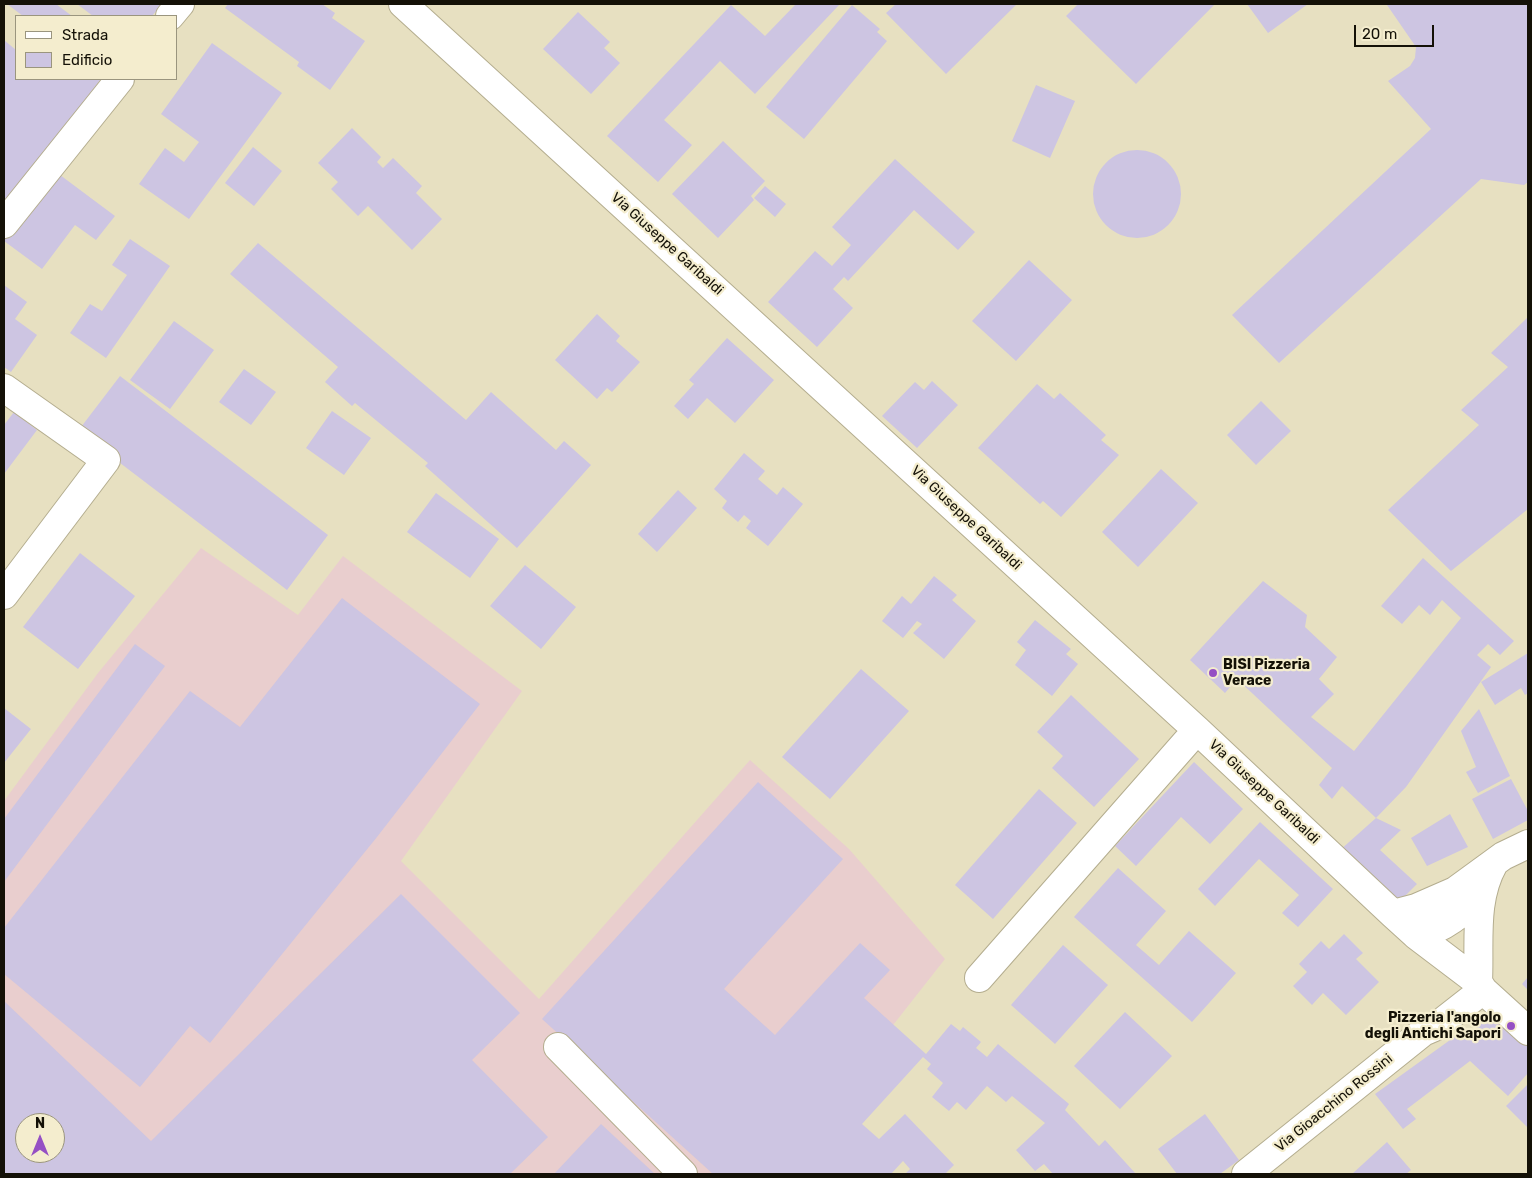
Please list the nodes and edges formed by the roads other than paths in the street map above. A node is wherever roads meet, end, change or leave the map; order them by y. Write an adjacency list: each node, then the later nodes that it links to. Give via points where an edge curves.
1 (180, 4): 3 (street)
2 (404, 4): 8 (street, Via Giuseppe Garibaldi)
3 (171, 15)
4 (119, 80): 5 (street)
5 (4, 224)
6 (4, 388): 7 (street, via 106,460)
7 (4, 595)
8 (1197, 730): 12 (street, Via Giuseppe Garibaldi); 14 (street)
9 (1528, 844): 10 (street)
10 (1494, 863): 11 (street); 12 (street, via 1455,891)
11 (1482, 893): 13 (street, via 1464,911 1444,924); 15 (street, via 1478,927)
12 (1393, 914): 13 (street, Via Giuseppe Garibaldi)
13 (1416, 935): 15 (street, Via Giuseppe Garibaldi)
14 (979, 978)
15 (1481, 986): 16 (street, Via Giuseppe Garibaldi); 19 (street, Via Gioacchino Rossini, via 1450,998 1439,1007 1423,1032)
16 (1528, 1031)
17 (558, 1047): 18 (street)
18 (683, 1174)
19 (1246, 1174)

